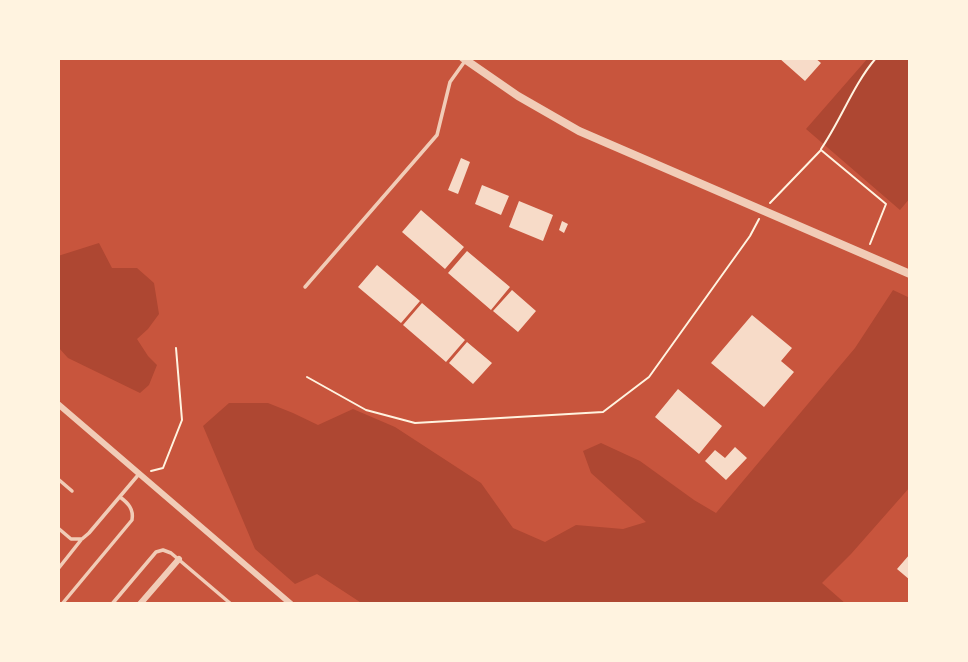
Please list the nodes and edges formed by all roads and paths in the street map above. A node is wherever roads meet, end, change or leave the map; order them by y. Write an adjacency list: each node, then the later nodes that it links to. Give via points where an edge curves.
1 (466, 58): 4 (street, via 518,96 579,131); 7 (lane, via 450,82 437,135)
2 (876, 58): 3 (path)
3 (821, 150): 4 (path); 5 (path, via 886,204)
4 (763, 210): 5 (street); 9 (path, via 750,236 649,377 603,412 415,423 366,410)
5 (866, 255): 6 (street)
6 (909, 271)
7 (305, 288)
8 (176, 348): 11 (path, via 182,420 163,468)
9 (307, 377)
10 (58, 404): 11 (street)
11 (139, 474): 14 (lane); 23 (street)
12 (58, 479): 13 (lane)
13 (72, 491)
14 (120, 497): 16 (lane); 19 (lane, via 130,505 132,520)
15 (58, 528): 16 (lane, via 71,539)
16 (82, 539): 18 (lane)
17 (178, 559): 20 (lane, via 163,550 156,552); 21 (street); 22 (lane)
18 (58, 569)
19 (62, 604)
20 (112, 604)
21 (140, 604)
22 (231, 604)
23 (291, 604)

